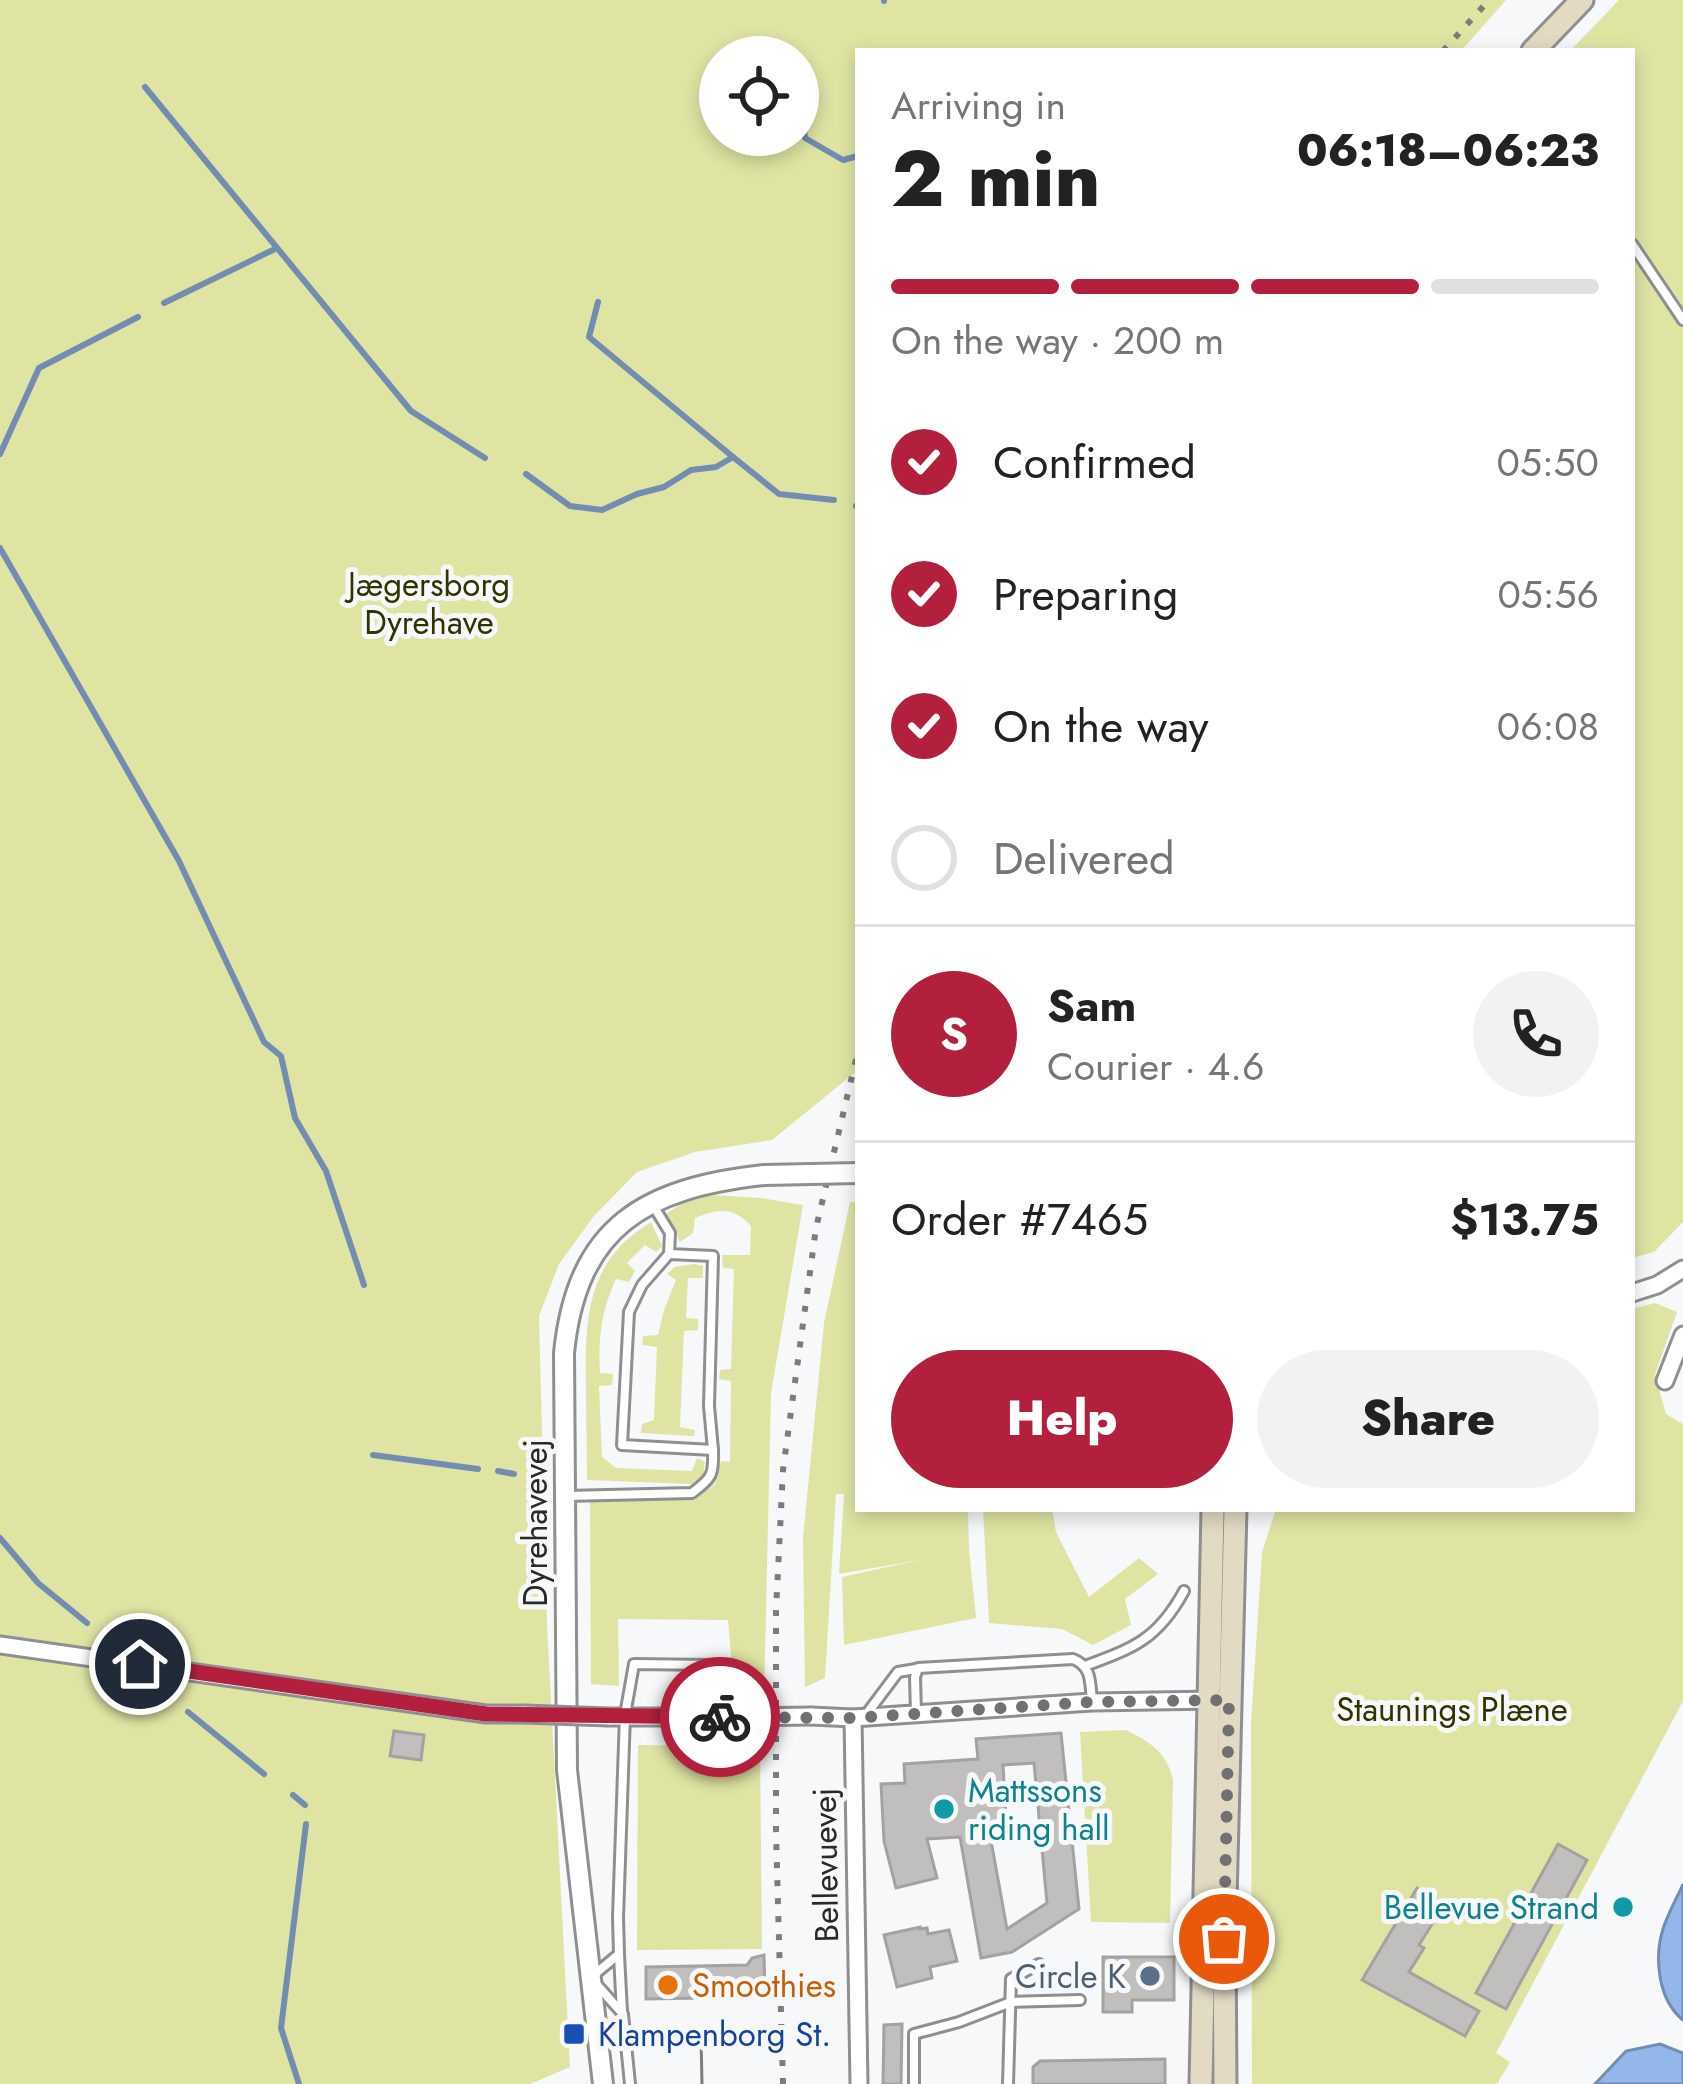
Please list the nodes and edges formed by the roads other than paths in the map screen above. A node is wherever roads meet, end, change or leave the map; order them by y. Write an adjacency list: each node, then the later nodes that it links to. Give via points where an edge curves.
1 (1582, 0): 2 (main road)
2 (1536, 48)
3 (1635, 248): 4 (lane)
4 (1683, 320)
5 (855, 1173): 6 (street, Dyrehavevej, bridge, via 715,1180)
6 (651, 1202): 7 (lane, via 670,1232); 13 (street, Dyrehavevej, via 598,1250 568,1316)
7 (669, 1255): 12 (lane, via 713,1256); 12 (lane, via 629,1312 622,1445)
8 (1683, 1268): 9 (street)
9 (1635, 1292)
10 (1683, 1335): 11 (street)
11 (1665, 1381)
12 (713, 1450): 13 (lane, via 714,1472 692,1493)
13 (565, 1496): 28 (street, Dyrehavevej, via 567,1770)
14 (1213, 1512): 20 (main road)
15 (1235, 1512): 20 (main road)
16 (1184, 1591): 18 (lane, via 1137,1647)
17 (0, 1645): 23 (street, bridge, via 486,1714)
18 (1085, 1666): 19 (lane, via 1073,1659); 21 (lane)
19 (918, 1668): 22 (lane); 25 (lane, via 898,1672)
20 (1218, 1700): 21 (street); 32 (main road); 33 (main road)
21 (1092, 1702): 22 (street)
22 (916, 1713): 25 (street)
23 (617, 1716): 24 (street); 24 (lane, via 634,1664 712,1665); 26 (lane)
24 (728, 1717): 25 (street, bridge)
25 (859, 1717): 36 (street, Bellevuevej)
26 (619, 1954): 28 (lane); 31 (lane)
27 (1040, 1964): 30 (lane, via 1011,1979)
28 (591, 1978): 31 (lane); 34 (street, Dyrehavevej)
29 (1081, 2000): 30 (lane)
30 (1011, 2002): 37 (lane, via 914,2034); 38 (lane)
31 (622, 2014): 35 (lane)
32 (1202, 2048): 33 (lane); 39 (main road)
33 (1226, 2048): 40 (main road)
34 (603, 2084)
35 (630, 2084)
36 (859, 2084)
37 (914, 2084)
38 (1009, 2084)
39 (1201, 2084)
40 (1225, 2084)

